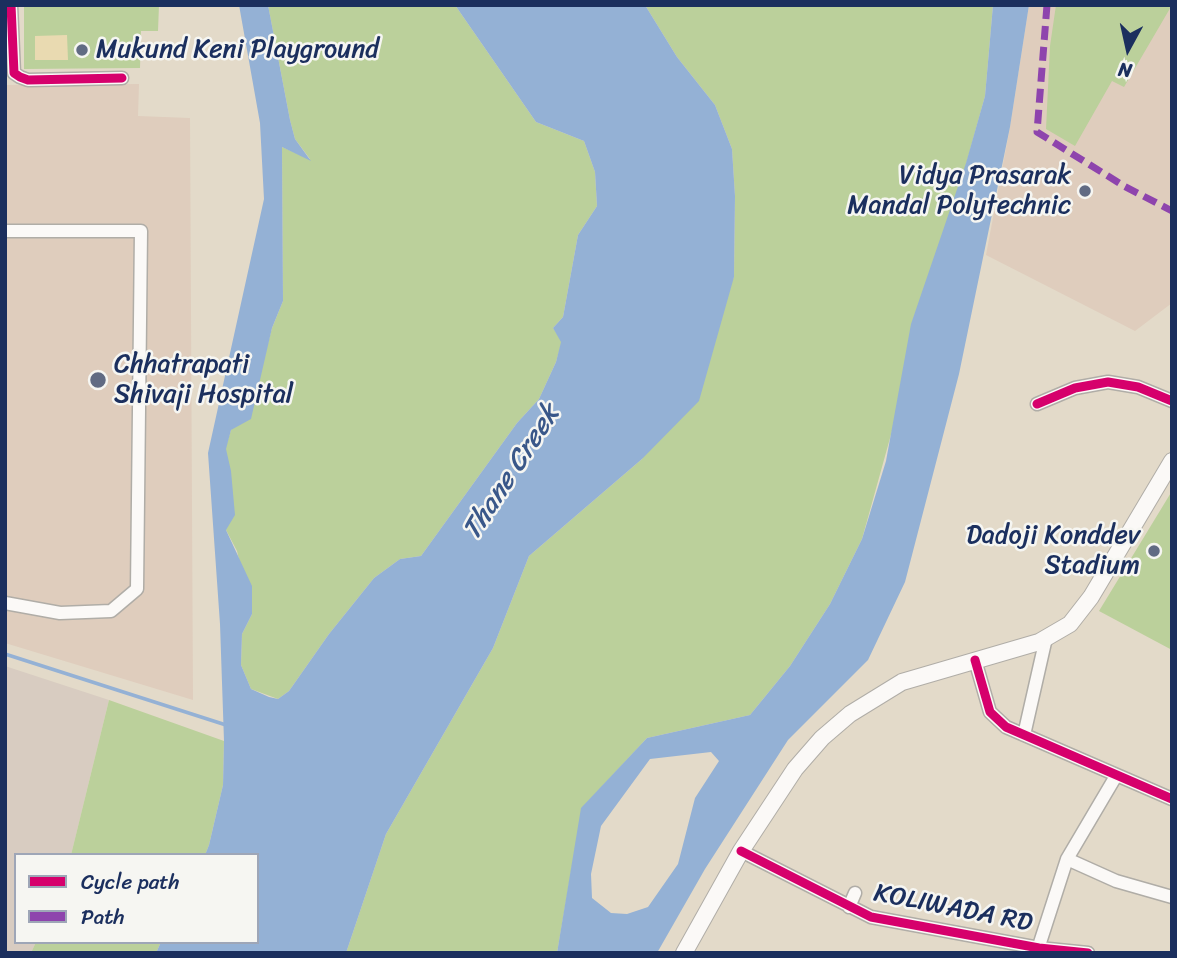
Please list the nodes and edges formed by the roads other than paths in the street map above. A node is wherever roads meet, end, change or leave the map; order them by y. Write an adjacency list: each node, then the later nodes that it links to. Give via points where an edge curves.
1 (11, 5): 2 (street, via 15,73 20,78)
2 (122, 78)
3 (5, 231): 7 (street, via 141,231 137,589 111,611 60,613)
4 (1172, 401): 5 (street, via 1138,387 1108,382 1075,388)
5 (1037, 404)
6 (1172, 461): 8 (main road, via 1091,597 1070,624)
7 (5, 603)
8 (1046, 638): 9 (main road); 10 (street)
9 (975, 660): 10 (street, via 990,712); 13 (main road, via 902,681 850,714 822,737 795,769)
10 (1024, 735): 11 (street)
11 (1116, 776): 12 (street); 14 (street)
12 (1172, 799)
13 (741, 851): 17 (street, KOLIWADA RD); 19 (main road)
14 (1067, 859): 16 (street, via 1116,881); 18 (street)
15 (855, 893): 17 (street)
16 (1172, 897)
17 (849, 907): 18 (street, KOLIWADA RD, via 871,917)
18 (1038, 950): 20 (street, KOLIWADA RD)
19 (684, 953)
20 (1088, 953)

